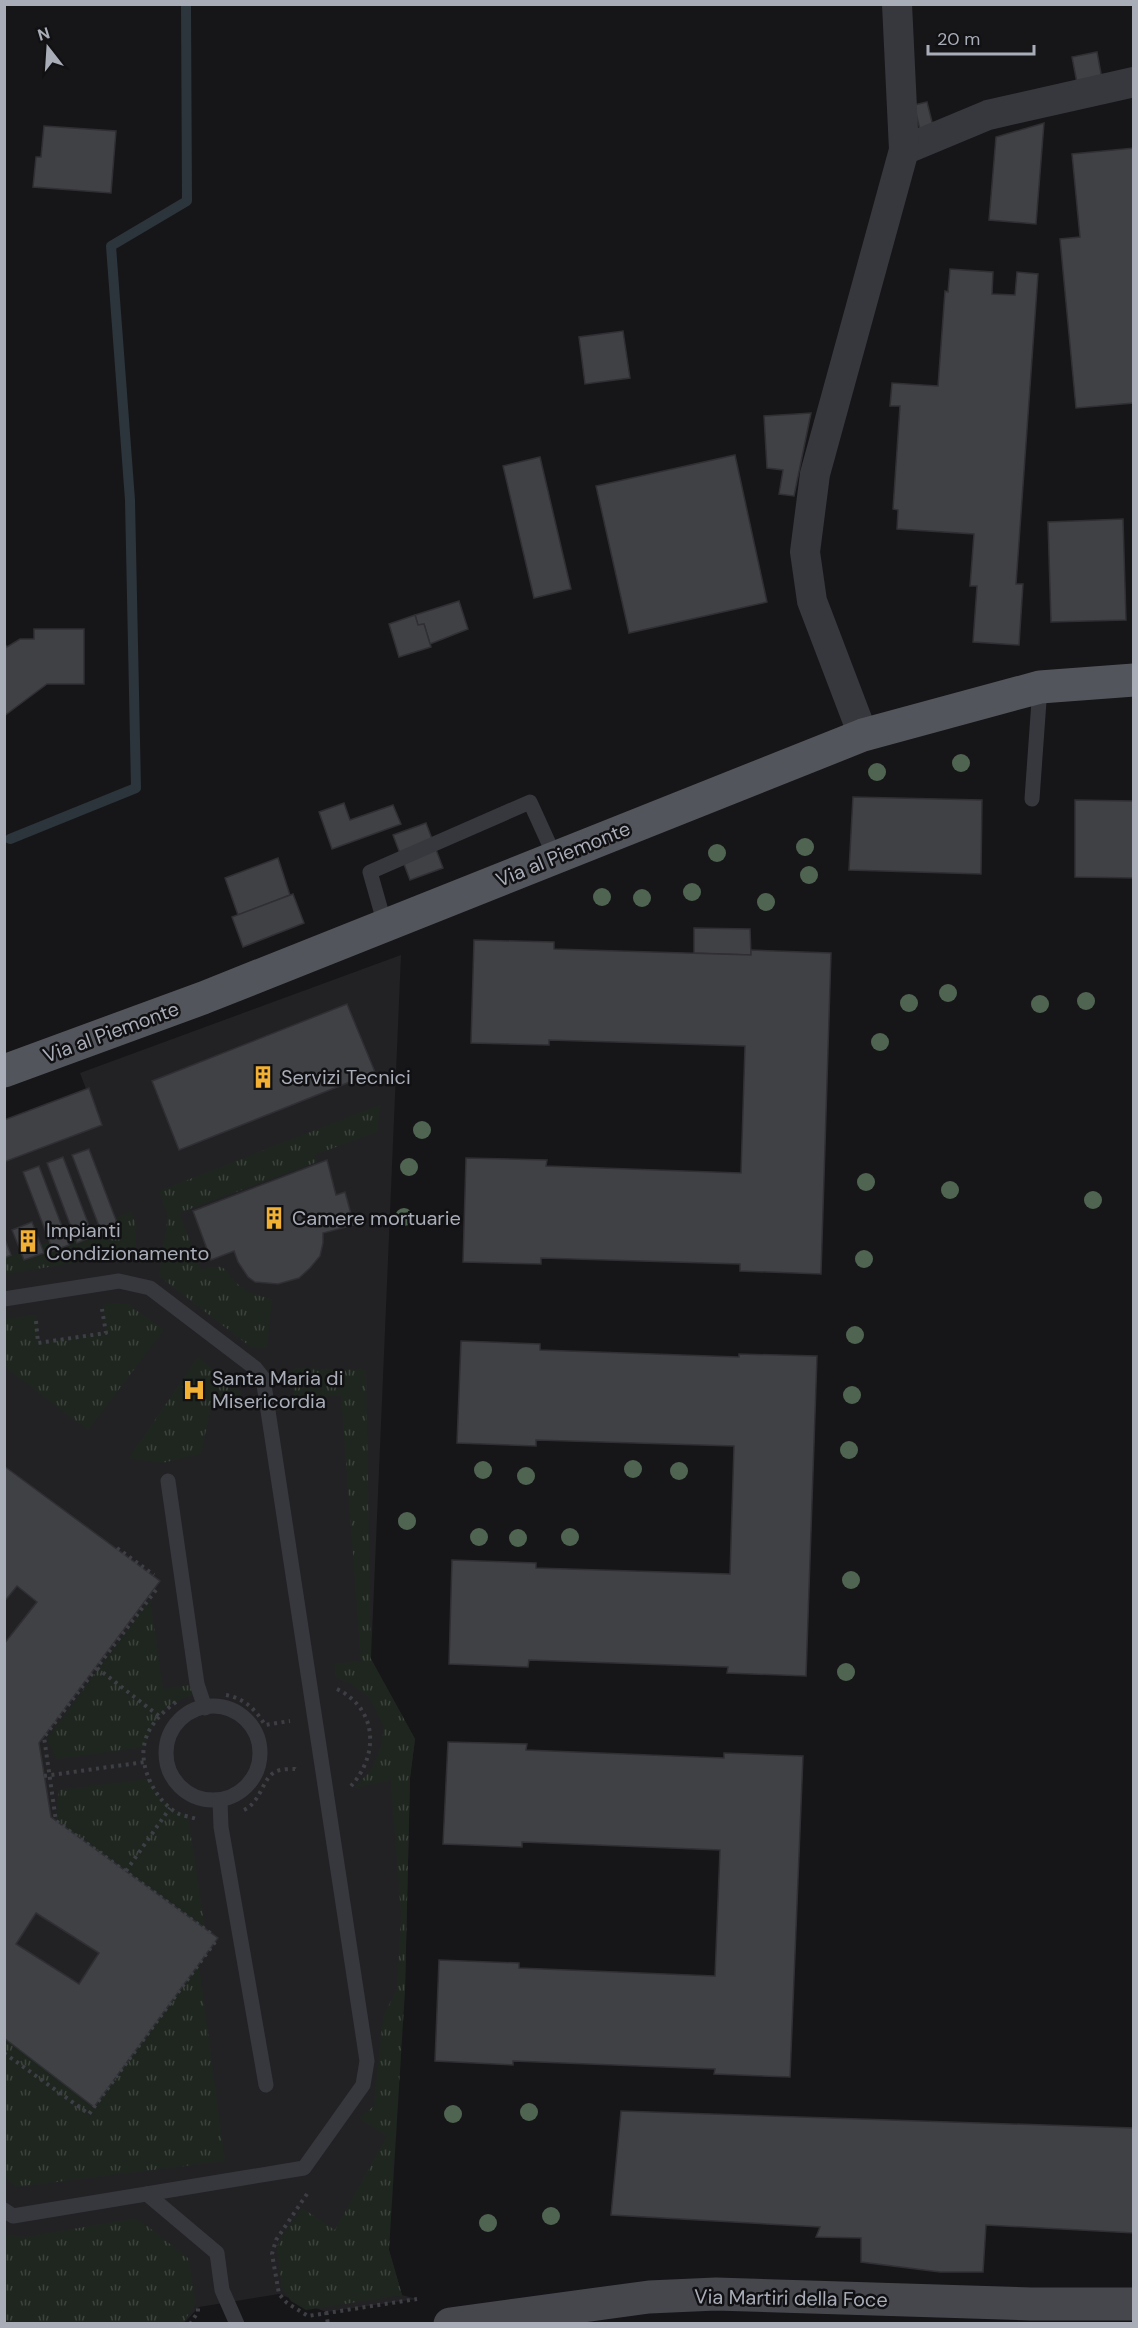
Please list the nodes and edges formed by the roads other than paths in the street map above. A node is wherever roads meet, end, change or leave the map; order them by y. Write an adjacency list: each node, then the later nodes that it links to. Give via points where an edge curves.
1 (897, 4): 3 (street)
2 (1134, 82): 3 (street, via 988,115)
3 (904, 150): 6 (street, via 815,474 805,552 812,601)
4 (1134, 680): 5 (main road, Via al Piemonte)
5 (1040, 687): 6 (main road, Via al Piemonte); 7 (lane)
6 (863, 735): 8 (main road, Via al Piemonte)
7 (1032, 799)
8 (555, 857): 9 (main road, Via al Piemonte); 9 (lane, via 530,802 370,872)
9 (385, 925): 10 (main road, Via al Piemonte, via 203,998)
10 (4, 1071)
11 (4, 1299): 16 (lane, via 119,1281 150,1288 255,1368 266,1391 367,2061 363,2085 304,2168)
12 (168, 1481): 13 (lane, via 198,1694)
13 (205, 1708): 14 (lane, via 192,1711 176,1723 166,1748 171,1776 191,1796); 14 (lane, via 219,1706 246,1718 260,1743 260,1766 244,1790)
14 (220, 1801): 15 (lane, via 219,1818)
15 (266, 2085)
16 (147, 2194): 17 (lane, via 12,2216); 19 (lane, via 217,2253 222,2290)
17 (4, 2210)
18 (1134, 2304): 20 (main road, Via Martiri della Foce, via 649,2296)
19 (237, 2324)
20 (450, 2324)

